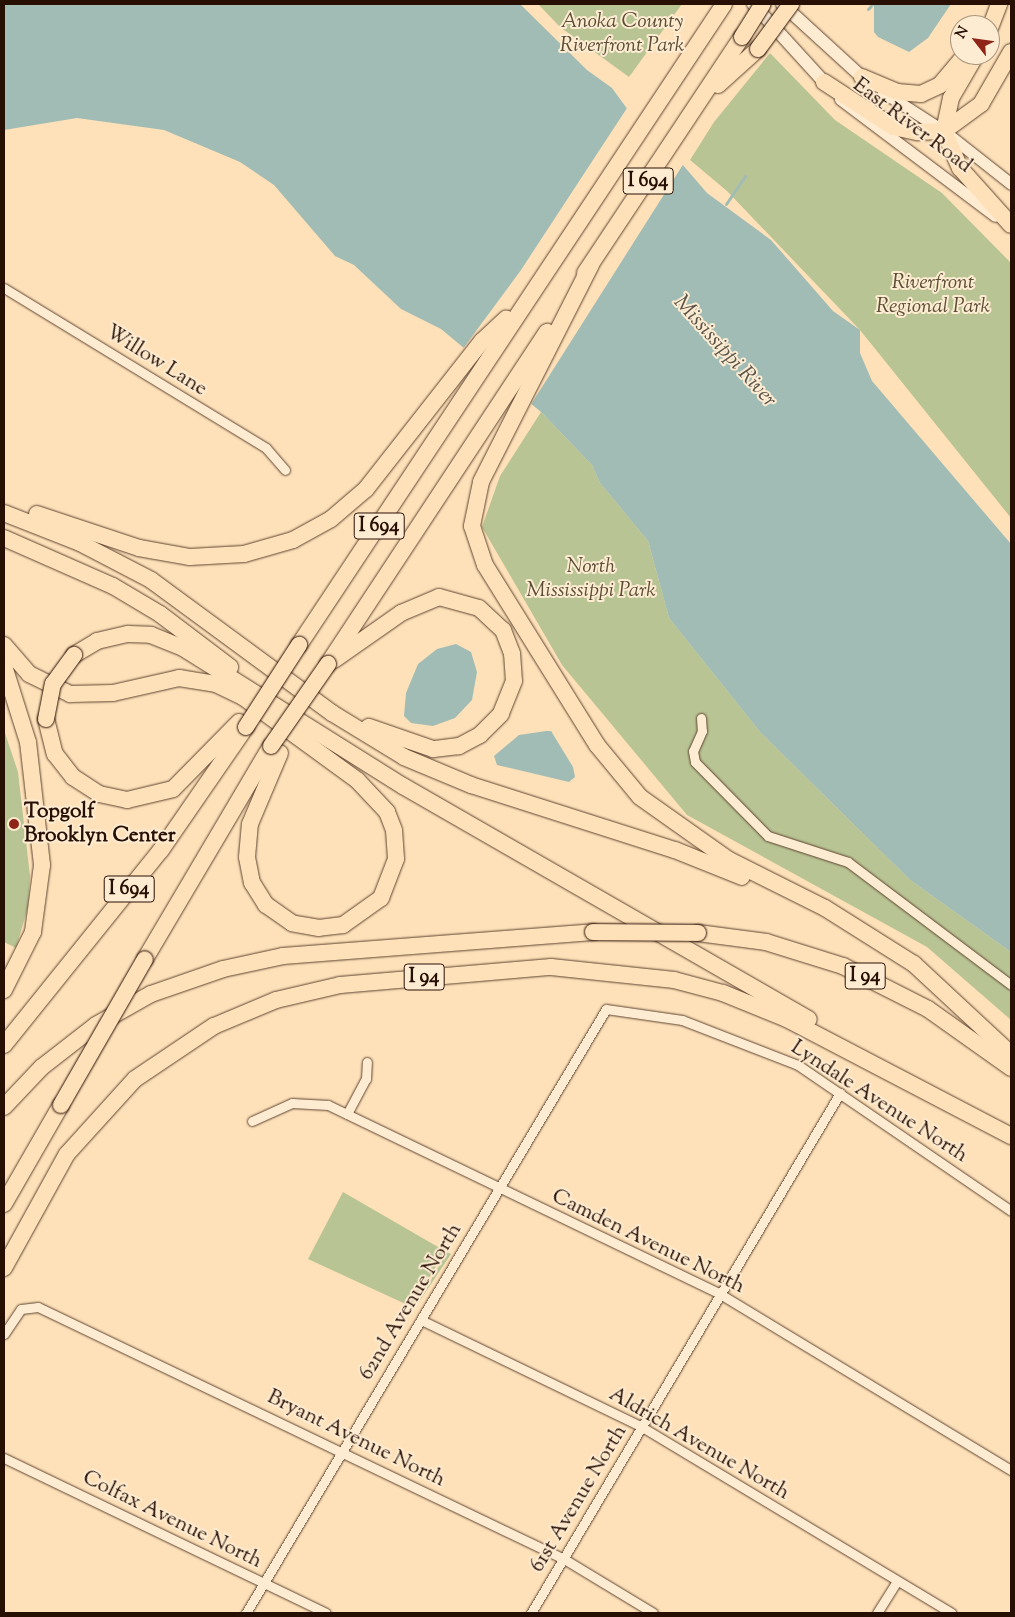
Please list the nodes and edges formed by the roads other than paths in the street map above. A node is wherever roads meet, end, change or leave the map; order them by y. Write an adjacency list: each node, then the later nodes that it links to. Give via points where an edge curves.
1 (716, 4): 14 (highway)
2 (724, 4): 14 (highway, I 694)
3 (753, 4): 13 (main road, East River Road)
4 (762, 4): 15 (highway, I 694, bridge)
5 (782, 4): 12 (main road, East River Road)
6 (791, 4): 15 (highway, bridge, via 758,49)
7 (998, 4): 8 (highway)
8 (992, 15)
9 (1011, 52): 16 (highway, via 981,104)
10 (957, 65): 12 (highway, via 940,86 922,94 897,92)
11 (970, 65): 16 (highway, via 951,98)
12 (862, 78): 16 (street, East River Road)
13 (824, 82): 16 (highway, via 893,127); 19 (street, East River Road, via 866,122 948,177)
14 (670, 86): 22 (highway, I 694)
15 (704, 96): 20 (highway, I 694)
16 (944, 131): 17 (street, East River Road); 18 (highway, via 951,155)
17 (1011, 184)
18 (1011, 224)
19 (1011, 232)
20 (591, 265): 29 (highway, I 694); 37 (highway, via 474,500 476,545 492,578 615,770 652,808 696,839 866,933 914,964)
21 (4, 288): 23 (street, Willow Lane, via 266,448)
22 (526, 300): 24 (highway, via 482,341 376,479 348,506 302,536 254,552 211,558 164,554); 33 (highway, I 694, bridge, via 299,645)
23 (285, 470)
24 (4, 504)
25 (4, 513): 28 (highway, via 123,564 191,607)
26 (4, 538): 31 (highway, via 75,567 146,605 222,659)
27 (4, 645): 34 (highway, via 29,674 70,694 113,693 179,678 216,684 243,697 358,780 387,812 394,830 396,859 381,898 343,925 319,928 292,923 266,905 252,883 247,858 250,824)
28 (249, 651): 29 (highway, via 366,726 434,749 466,743 492,725 508,700 514,672 510,644 499,624 479,608 449,598 410,607); 37 (highway, via 339,718 404,757 471,785 688,855 794,899 867,939)
29 (328, 664): 34 (highway, I 694, bridge, via 288,720)
30 (4, 666): 36 (highway, via 28,742 42,865 33,932)
31 (246, 686): 33 (highway, bridge, via 183,648 144,634 104,638 74,655 53,684 46,719 55,754 73,777 99,794 127,800 173,789); 44 (highway, via 403,786)
32 (701, 718): 35 (street, via 702,731 693,751 696,762 768,836 848,862)
33 (243, 724): 39 (highway, I 694, via 161,850)
34 (275, 749): 50 (highway, I 694, bridge, via 145,959)
35 (1011, 985)
36 (4, 990)
37 (943, 991): 40 (highway)
38 (606, 1009): 43 (street, Lyndale Avenue North, via 682,1020 721,1033 798,1065); 49 (street, 62nd Avenue North)
39 (4, 1046)
40 (1011, 1054)
41 (367, 1062): 46 (street, via 366,1078)
42 (1011, 1068): 45 (highway, I 94, bridge, via 928,1009 843,966 766,942 698,933 593,932 283,956 214,971 151,994 96,1025 42,1067)
43 (840, 1093): 51 (street, Lyndale Avenue North); 53 (street, 61st Avenue North)
44 (941, 1098): 48 (highway, I 94); 52 (highway, I 94, via 770,1011 707,988 642,974 530,968 320,989 276,1000 207,1029 135,1079 68,1154)
45 (4, 1107)
46 (347, 1114): 47 (street, Camden Avenue North, via 310,1101 292,1103); 49 (street, Camden Avenue North)
47 (252, 1121)
48 (1011, 1136)
49 (498, 1188): 53 (street, Camden Avenue North); 54 (street, 62nd Avenue North)
50 (4, 1204)
51 (1011, 1211)
52 (4, 1268)
53 (720, 1294): 56 (street, 61st Avenue North); 59 (street, Camden Avenue North)
54 (421, 1320): 56 (street, Aldrich Avenue North); 57 (street, 62nd Avenue North)
55 (4, 1334): 57 (street, Bryant Avenue North, via 21,1309 38,1306)
56 (642, 1427): 60 (street, 61st Avenue North); 61 (street, Aldrich Avenue North)
57 (342, 1452): 60 (street, Bryant Avenue North); 62 (street, 62nd Avenue North)
58 (4, 1458): 62 (street, Colfax Avenue North)
59 (1011, 1470)
60 (564, 1559): 65 (street, 61st Avenue North); 66 (street, Bryant Avenue North)
61 (897, 1581): 67 (street); 68 (street, Aldrich Avenue North)
62 (264, 1584): 63 (street, 62nd Avenue North); 64 (street, Colfax Avenue North)
63 (246, 1613)
64 (326, 1613)
65 (531, 1613)
66 (654, 1613)
67 (877, 1613)
68 (950, 1613)

